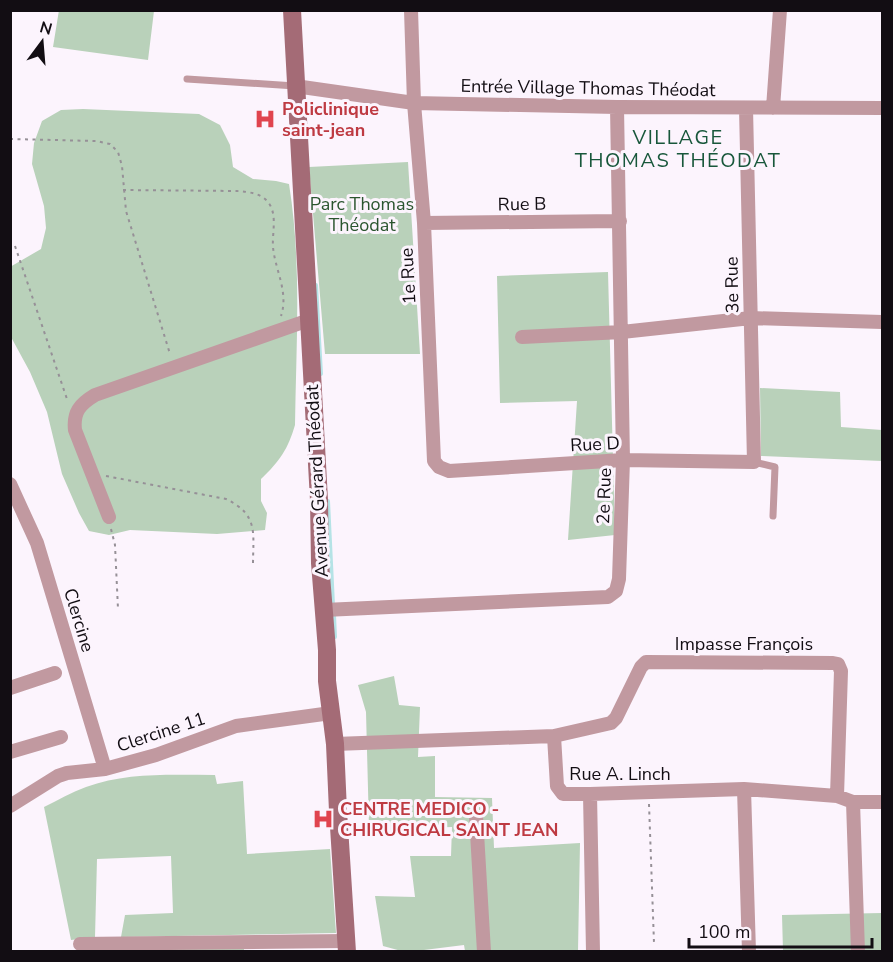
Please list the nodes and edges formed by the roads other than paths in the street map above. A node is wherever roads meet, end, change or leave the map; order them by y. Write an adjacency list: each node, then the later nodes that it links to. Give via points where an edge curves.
1 (292, 10): 5 (street, Avenue Gérard Théodat)
2 (411, 10): 6 (street, 1e Rue)
3 (780, 10): 9 (street)
4 (187, 79): 5 (lane)
5 (295, 86): 6 (street, Entrée Village Thomas Théodat); 14 (street, Avenue Gérard Théodat)
6 (414, 103): 7 (street, Entrée Village Thomas Théodat); 12 (street, 1e Rue)
7 (617, 107): 8 (street, Entrée Village Thomas Théodat); 11 (street, 2e Rue)
8 (746, 108): 9 (street, Entrée Village Thomas Théodat); 13 (street, 3e Rue)
9 (772, 108): 10 (street, Entrée Village Thomas Théodat)
10 (882, 108)
11 (620, 221): 12 (street, Rue B); 16 (street, 2e Rue)
12 (424, 224): 20 (street, 1e Rue, via 434,461)
13 (751, 318): 15 (street); 16 (street); 19 (street, 3e Rue)
14 (309, 320): 23 (street, via 84,402 74,419 75,430); 24 (street, Avenue Gérard Théodat)
15 (882, 322)
16 (622, 333): 17 (street); 18 (street, 2e Rue)
17 (522, 337)
18 (623, 460): 19 (street, Rue D); 20 (street, Rue D, via 449,471); 24 (street, 2e Rue, via 619,579 616,591 608,597)
19 (754, 462): 22 (lane, via 775,468)
20 (439, 467)
21 (10, 484): 32 (street, Clercine, via 37,543)
22 (773, 516)
23 (109, 517)
24 (324, 610): 27 (street, Avenue Gérard Théodat)
25 (55, 673): 26 (street)
26 (10, 688)
27 (331, 713): 30 (street, Avenue Gérard Théodat); 32 (street, Clercine 11, via 237,726)
28 (554, 736): 30 (street); 34 (street, Rue A. Linch, via 559,791); 35 (street, Impasse François, via 611,723 646,662 838,664 841,671)
29 (61, 737): 31 (street)
30 (338, 743): 41 (street, Avenue Gérard Théodat)
31 (10, 752)
32 (105, 769): 38 (street, Clercine 11, via 58,776)
33 (744, 789): 34 (street, Rue A. Linch); 35 (street, Rue A. Linch); 44 (street)
34 (590, 794): 43 (street)
35 (837, 796): 36 (street, Rue A. Linch)
36 (853, 802): 37 (street, Rue A. Linch); 45 (street)
37 (882, 802)
38 (10, 806)
39 (476, 816): 42 (street)
40 (80, 944): 41 (street)
41 (347, 946)
42 (484, 951)
43 (593, 951)
44 (749, 951)
45 (858, 951)

